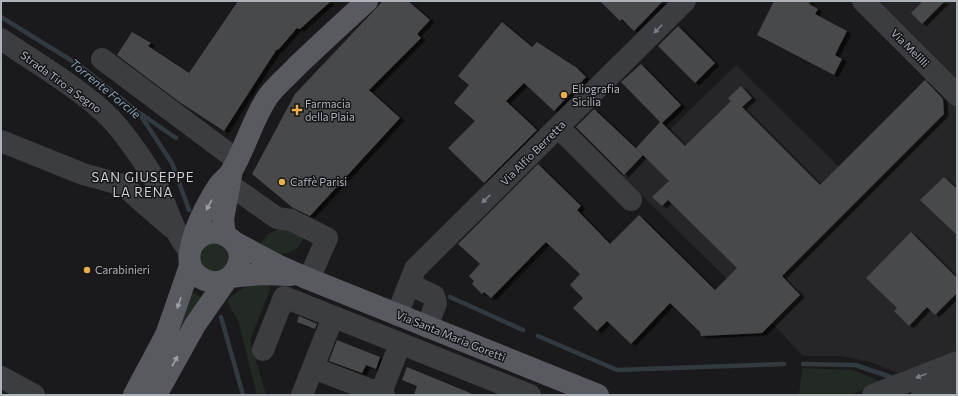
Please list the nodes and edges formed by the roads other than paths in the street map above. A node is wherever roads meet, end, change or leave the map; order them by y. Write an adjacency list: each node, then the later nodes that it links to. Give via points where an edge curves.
1 (367, 1): 9 (main road, via 267,97)
2 (685, 1): 7 (street, Via Alfio Berretta, one-way to 7)
3 (864, 1): 6 (street, Via Melilli)
4 (1, 39): 12 (street, Strada Tiro a Segno, via 81,95 125,135 148,169)
5 (102, 59): 9 (street)
6 (957, 95)
7 (558, 128): 10 (street); 15 (street, Via Alfio Berretta, one-way to 15, via 415,269)
8 (1, 140): 12 (street, via 84,174 123,185)
9 (233, 172): 11 (main road, via 223,219); 12 (main road, one-way to 12, via 219,186); 14 (street, via 277,218 291,220 327,238)
10 (631, 200)
11 (230, 239): 12 (main road, via 216,232 205,234); 13 (main road, via 238,251 239,261); 14 (main road, Via Santa Maria Goretti)
12 (187, 249): 13 (main road, via 195,274 206,281 216,282); 28 (main road, one-way to 28, via 166,335)
13 (229, 278): 14 (main road, via 262,274); 29 (main road, one-way to 13, via 195,325)
14 (307, 278): 16 (main road, Via Santa Maria Goretti)
15 (409, 284): 16 (street, Via Alfio Berretta); 18 (street, via 434,296 436,303)
16 (398, 315): 18 (main road, Via Santa Maria Goretti)
17 (334, 317): 19 (street); 20 (street, via 284,297); 23 (street)
18 (427, 327): 21 (main road, Via Santa Maria Goretti)
19 (400, 344): 26 (street); 31 (street)
20 (263, 350)
21 (504, 357): 26 (street); 33 (main road, Via Santa Maria Goretti)
22 (957, 362): 34 (street, one-way to 34)
23 (313, 368): 30 (street); 31 (street)
24 (1, 377): 27 (street)
25 (957, 381): 35 (street)
26 (491, 388): 32 (street)
27 (34, 395)
28 (134, 395)
29 (156, 395)
30 (302, 395)
31 (382, 395)
32 (530, 395)
33 (598, 395)
34 (873, 395)
35 (922, 395)

